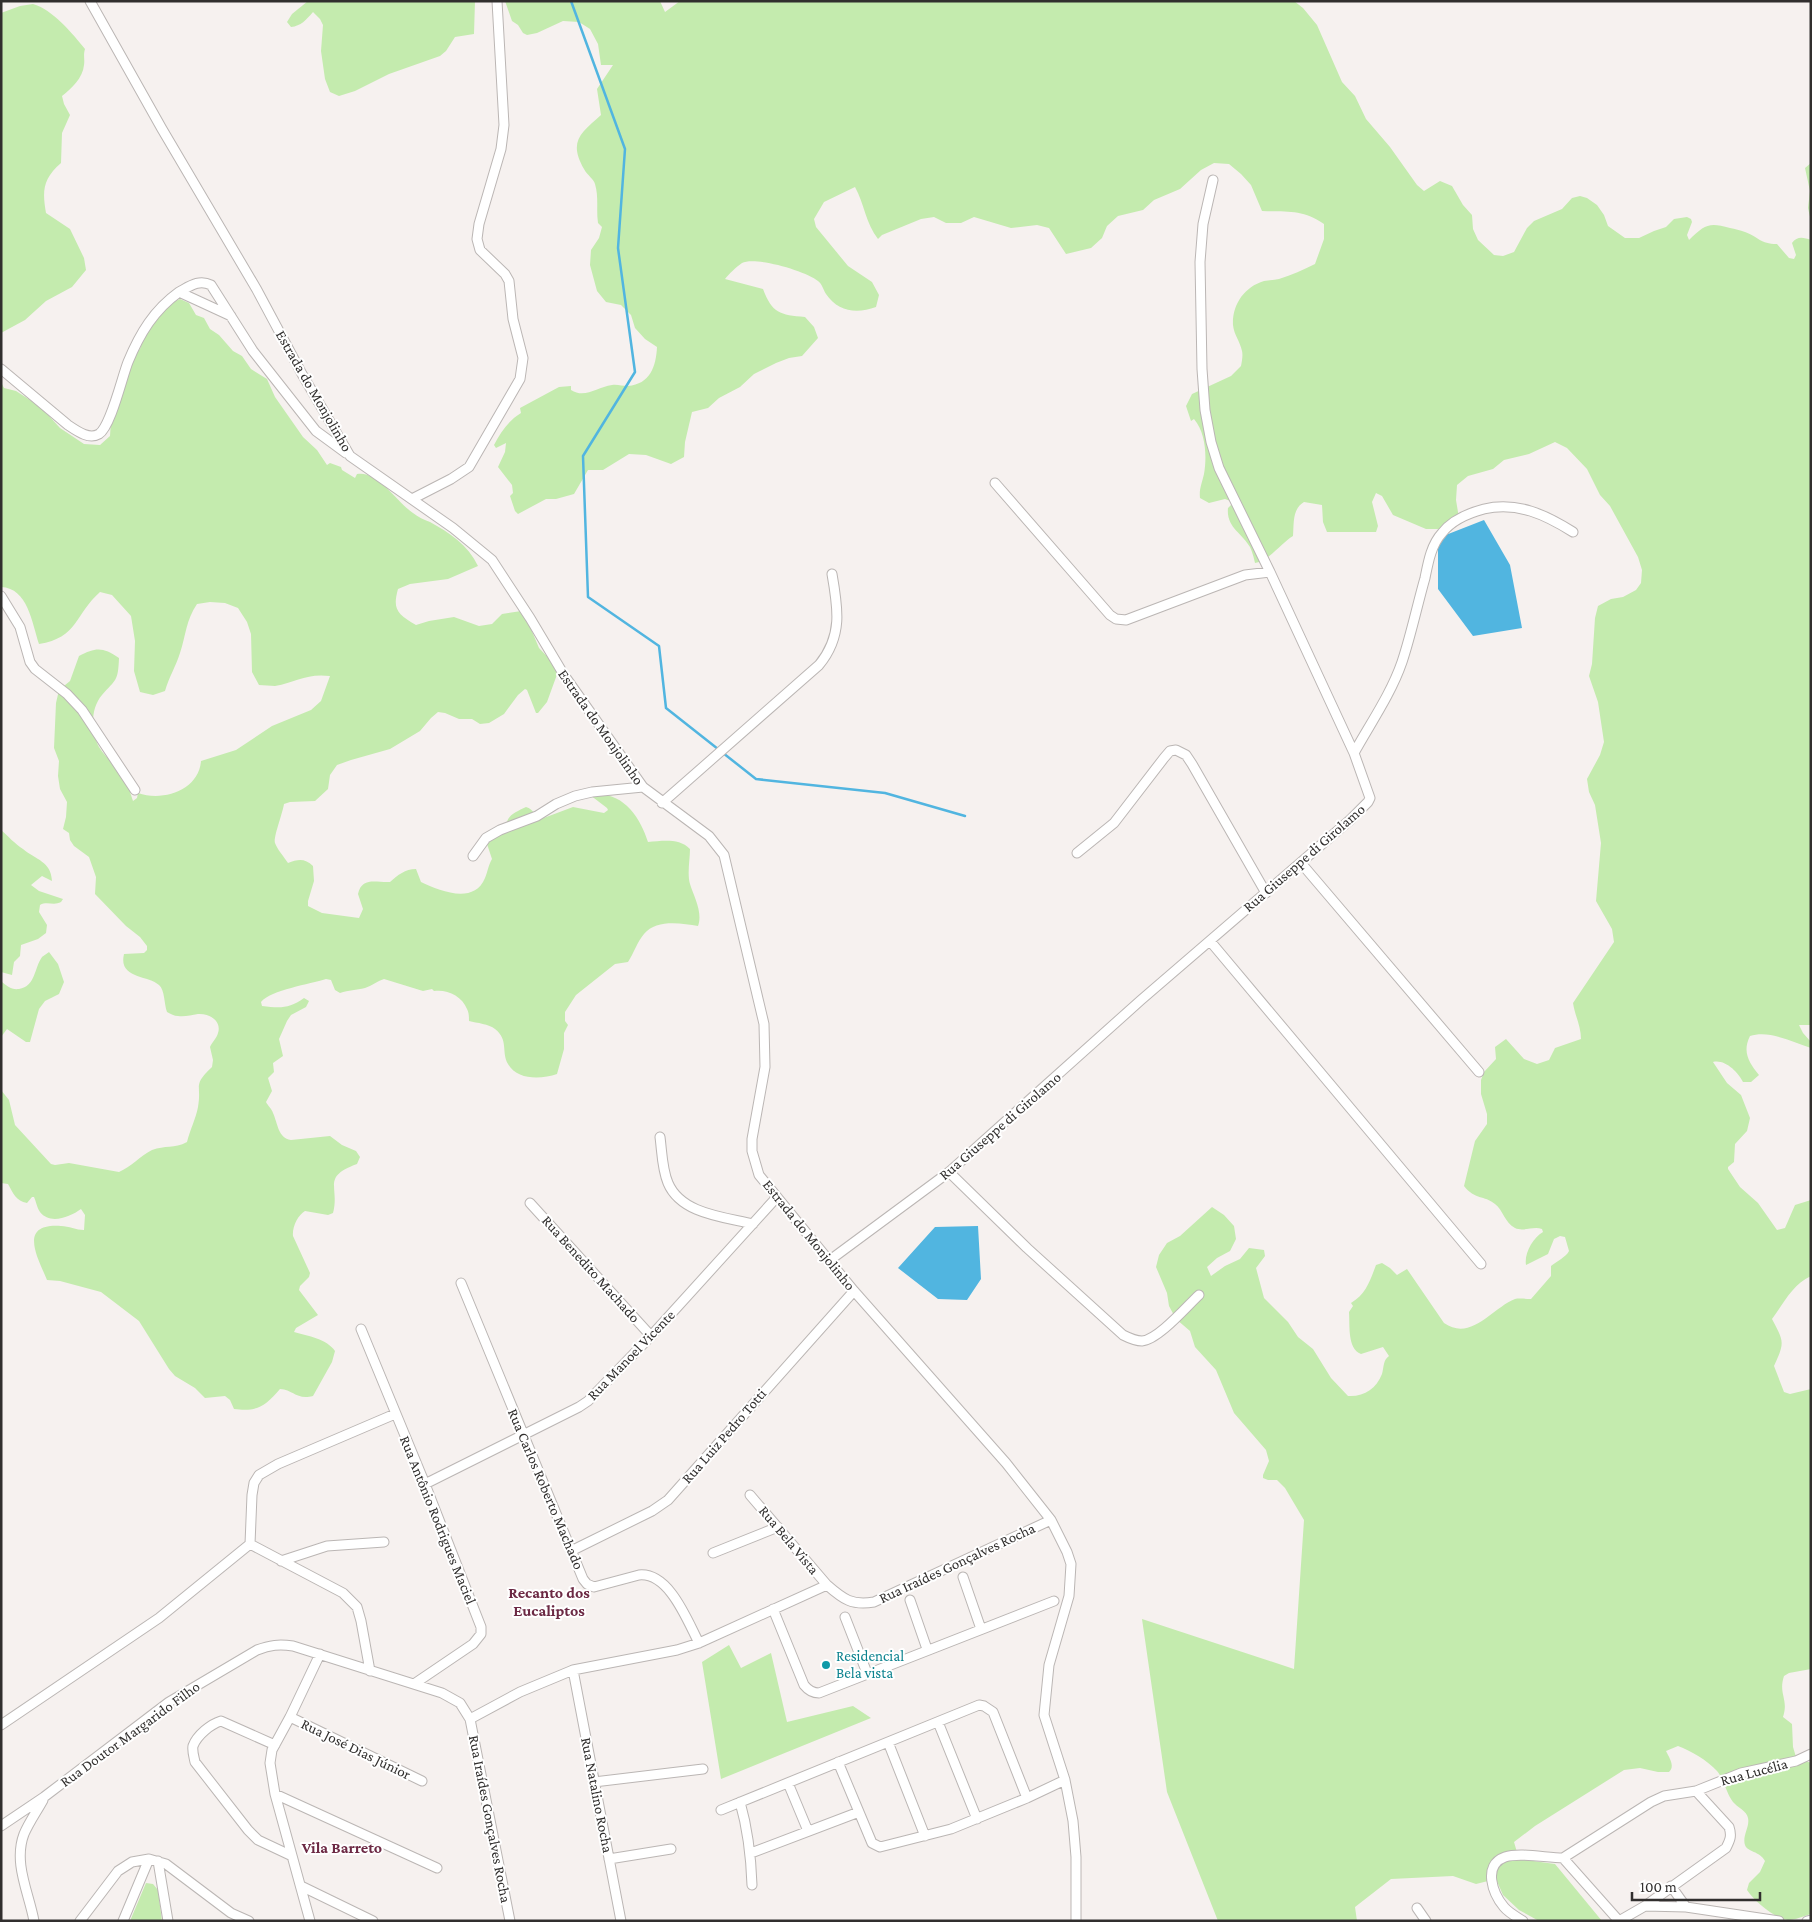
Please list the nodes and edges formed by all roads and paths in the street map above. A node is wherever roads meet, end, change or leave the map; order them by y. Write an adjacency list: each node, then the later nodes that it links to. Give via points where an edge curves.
1 (90, 1): 7 (street, Estrada do Monjolinho)
2 (496, 1): 9 (street, via 504,125 501,149 477,239 480,250 509,281 513,319 522,348 522,369 520,379 469,467)
3 (1213, 180): 11 (street, Rua Giuseppe di Girolamo, via 1203,224 1200,262 1205,410 1219,468)
4 (180, 292): 5 (street); 5 (street, via 198,282 211,284); 6 (street, via 159,308 146,325 127,364 107,425 99,434 93,436 78,432)
5 (230, 316): 7 (street, via 253,351 316,431)
6 (1, 369)
7 (350, 456): 9 (street, Estrada do Monjolinho)
8 (995, 483): 11 (street, via 1116,619 1126,620 1244,576)
9 (412, 499): 15 (street, Estrada do Monjolinho, via 492,560 564,675)
10 (1573, 532): 14 (street, via 1542,514 1505,506 1474,512 1441,533 1430,557 1401,664)
11 (1270, 572): 14 (street, Rua Giuseppe di Girolamo)
12 (832, 574): 17 (street, via 838,616 834,642 827,656)
13 (1, 596): 16 (street, via 20,628 30,662 82,710)
14 (1354, 753): 20 (street, Rua Giuseppe di Girolamo, via 1369,793 1368,802)
15 (643, 787): 17 (street, Estrada do Monjolinho); 19 (street, via 575,796 486,838)
16 (135, 790)
17 (662, 803): 26 (street, Estrada do Monjolinho, via 709,836 724,855 764,1024 765,1067 752,1151 759,1175)
18 (1077, 853): 21 (street, via 1114,823 1164,758 1176,750 1186,755 1192,764)
19 (473, 856)
20 (1300, 863): 21 (street, Rua Giuseppe di Girolamo); 23 (street)
21 (1266, 893): 22 (street, Rua Giuseppe di Girolamo)
22 (1210, 941): 25 (street, Rua Giuseppe di Girolamo); 30 (street)
23 (1479, 1072)
24 (660, 1137): 28 (street, via 667,1181 679,1199 695,1208)
25 (949, 1172): 29 (street, Rua Giuseppe di Girolamo); 33 (street, via 1123,1335 1144,1341 1153,1337)
26 (777, 1197): 28 (street, Rua Manoel Vicente); 29 (street, Estrada do Monjolinho)
27 (530, 1203): 35 (street, Rua Benedito Machado)
28 (752, 1224): 35 (street, Rua Manoel Vicente)
29 (830, 1260): 32 (street, Estrada do Monjolinho)
30 (1481, 1264)
31 (461, 1283): 37 (street, Rua Carlos Roberto Machado)
32 (854, 1291): 40 (street, Estrada do Monjolinho, via 1006,1463); 44 (street, Rua Luiz Pedro Totti, via 668,1500)
33 (1199, 1295)
34 (361, 1329): 36 (street, Rua Antônio Rodrigues Maciel)
35 (651, 1336): 37 (street, Rua Manoel Vicente, via 588,1401)
36 (395, 1414): 38 (street, Rua Antônio Rodrigues Maciel); 43 (street, via 259,1475 252,1495)
37 (523, 1434): 38 (street, Rua Manoel Vicente); 44 (street, Rua Carlos Roberto Machado)
38 (425, 1484): 60 (street, Rua Antônio Rodrigues Maciel, via 481,1634 473,1644)
39 (750, 1495): 41 (street, Rua Bela Vista)
40 (1051, 1520): 48 (street, Rua Iraídes Gonçalves Rocha, via 874,1602 851,1602); 70 (street, Estrada do Monjolinho, via 1071,1564 1069,1596 1049,1665 1044,1714)
41 (778, 1527): 45 (street); 48 (street, Rua Bela Vista)
42 (384, 1542): 46 (street, via 327,1546)
43 (250, 1544): 46 (street); 64 (street, via 159,1618)
44 (571, 1551): 54 (street, Rua Carlos Roberto Machado, via 588,1584 594,1586 646,1575 661,1582)
45 (713, 1553)
46 (281, 1561): 58 (street, via 343,1593 357,1607)
47 (963, 1578): 53 (street)
48 (827, 1585): 51 (street, Rua Iraídes Gonçalves Rocha)
49 (910, 1600): 55 (street)
50 (1054, 1601): 53 (street)
51 (773, 1609): 54 (street, Rua Iraídes Gonçalves Rocha); 59 (street, via 807,1689 819,1693)
52 (845, 1616): 59 (street)
53 (981, 1630): 55 (street)
54 (699, 1643): 57 (street, Rua Iraídes Gonçalves Rocha)
55 (927, 1649): 59 (street)
56 (320, 1654): 58 (street, Rua Doutor Margarido Filho); 61 (street); 76 (street, Rua Doutor Margarido Filho, via 280,1644 257,1650 169,1702)
57 (573, 1670): 62 (street, Rua Iraídes Gonçalves Rocha, via 520,1692); 72 (street, Rua Natalino Rocha)
58 (370, 1672): 60 (street, Rua Doutor Margarido Filho)
59 (867, 1674)
60 (414, 1684): 62 (street, Rua Doutor Margarido Filho, via 456,1700 464,1706)
61 (290, 1717): 66 (street); 71 (street, Rua José Dias Júnior)
62 (470, 1719): 107 (street, Rua Iraídes Gonçalves Rocha)
63 (938, 1722): 65 (street); 77 (street, via 979,1705 989,1708); 81 (street)
64 (1, 1725)
65 (888, 1742): 68 (street); 84 (street)
66 (275, 1745): 75 (street, via 270,1763); 87 (street, via 220,1720 212,1724 193,1746 195,1762 248,1830 258,1840)
67 (1811, 1754): 74 (street, Rua Lucélia)
68 (838, 1762): 73 (street); 80 (street)
69 (703, 1769): 72 (street)
70 (1065, 1780): 77 (street); 109 (street, Estrada do Monjolinho, via 1075,1838)
71 (422, 1781)
72 (594, 1782): 89 (street, Rua Natalino Rocha)
73 (788, 1783): 78 (street); 83 (street)
74 (1696, 1790): 88 (street, Rua Lucélia, via 1651,1802); 94 (street, via 1730,1827 1730,1842)
75 (275, 1794): 87 (street); 91 (street)
76 (44, 1797): 82 (street, Rua Doutor Margarido Filho); 100 (street, via 24,1834 21,1847 20,1862)
77 (1027, 1798): 81 (street)
78 (740, 1802): 79 (street); 86 (street)
79 (721, 1810)
80 (859, 1812): 83 (street); 84 (street, via 872,1843 877,1847)
81 (977, 1819): 84 (street)
82 (1, 1826)
83 (808, 1831): 86 (street)
84 (925, 1836)
85 (671, 1849): 89 (street)
86 (751, 1854): 92 (street)
87 (292, 1856): 93 (street)
88 (1564, 1858): 111 (street, via 1515,1856 1503,1858 1495,1864 1491,1871 1497,1897); 112 (street)
89 (609, 1859): 108 (street, Rua Natalino Rocha)
90 (153, 1860): 98 (street, via 172,1868); 101 (street, via 132,1862 118,1871); 102 (street); 103 (street)
91 (437, 1868)
92 (752, 1885)
93 (302, 1886): 105 (street); 106 (street)
94 (1671, 1886): 95 (street); 96 (street)
95 (1645, 1906): 96 (street); 112 (street)
96 (1686, 1907): 113 (street)
97 (1417, 1908): 110 (street)
98 (231, 1917): 104 (street)
99 (1811, 1920): 114 (street)
100 (34, 1921)
101 (80, 1921)
102 (123, 1921)
103 (168, 1921)
104 (249, 1921)
105 (310, 1921)
106 (373, 1921)
107 (510, 1921)
108 (621, 1921)
109 (1076, 1921)
110 (1426, 1921)
111 (1523, 1921)
112 (1619, 1921)
113 (1779, 1921)
114 (1807, 1921)

